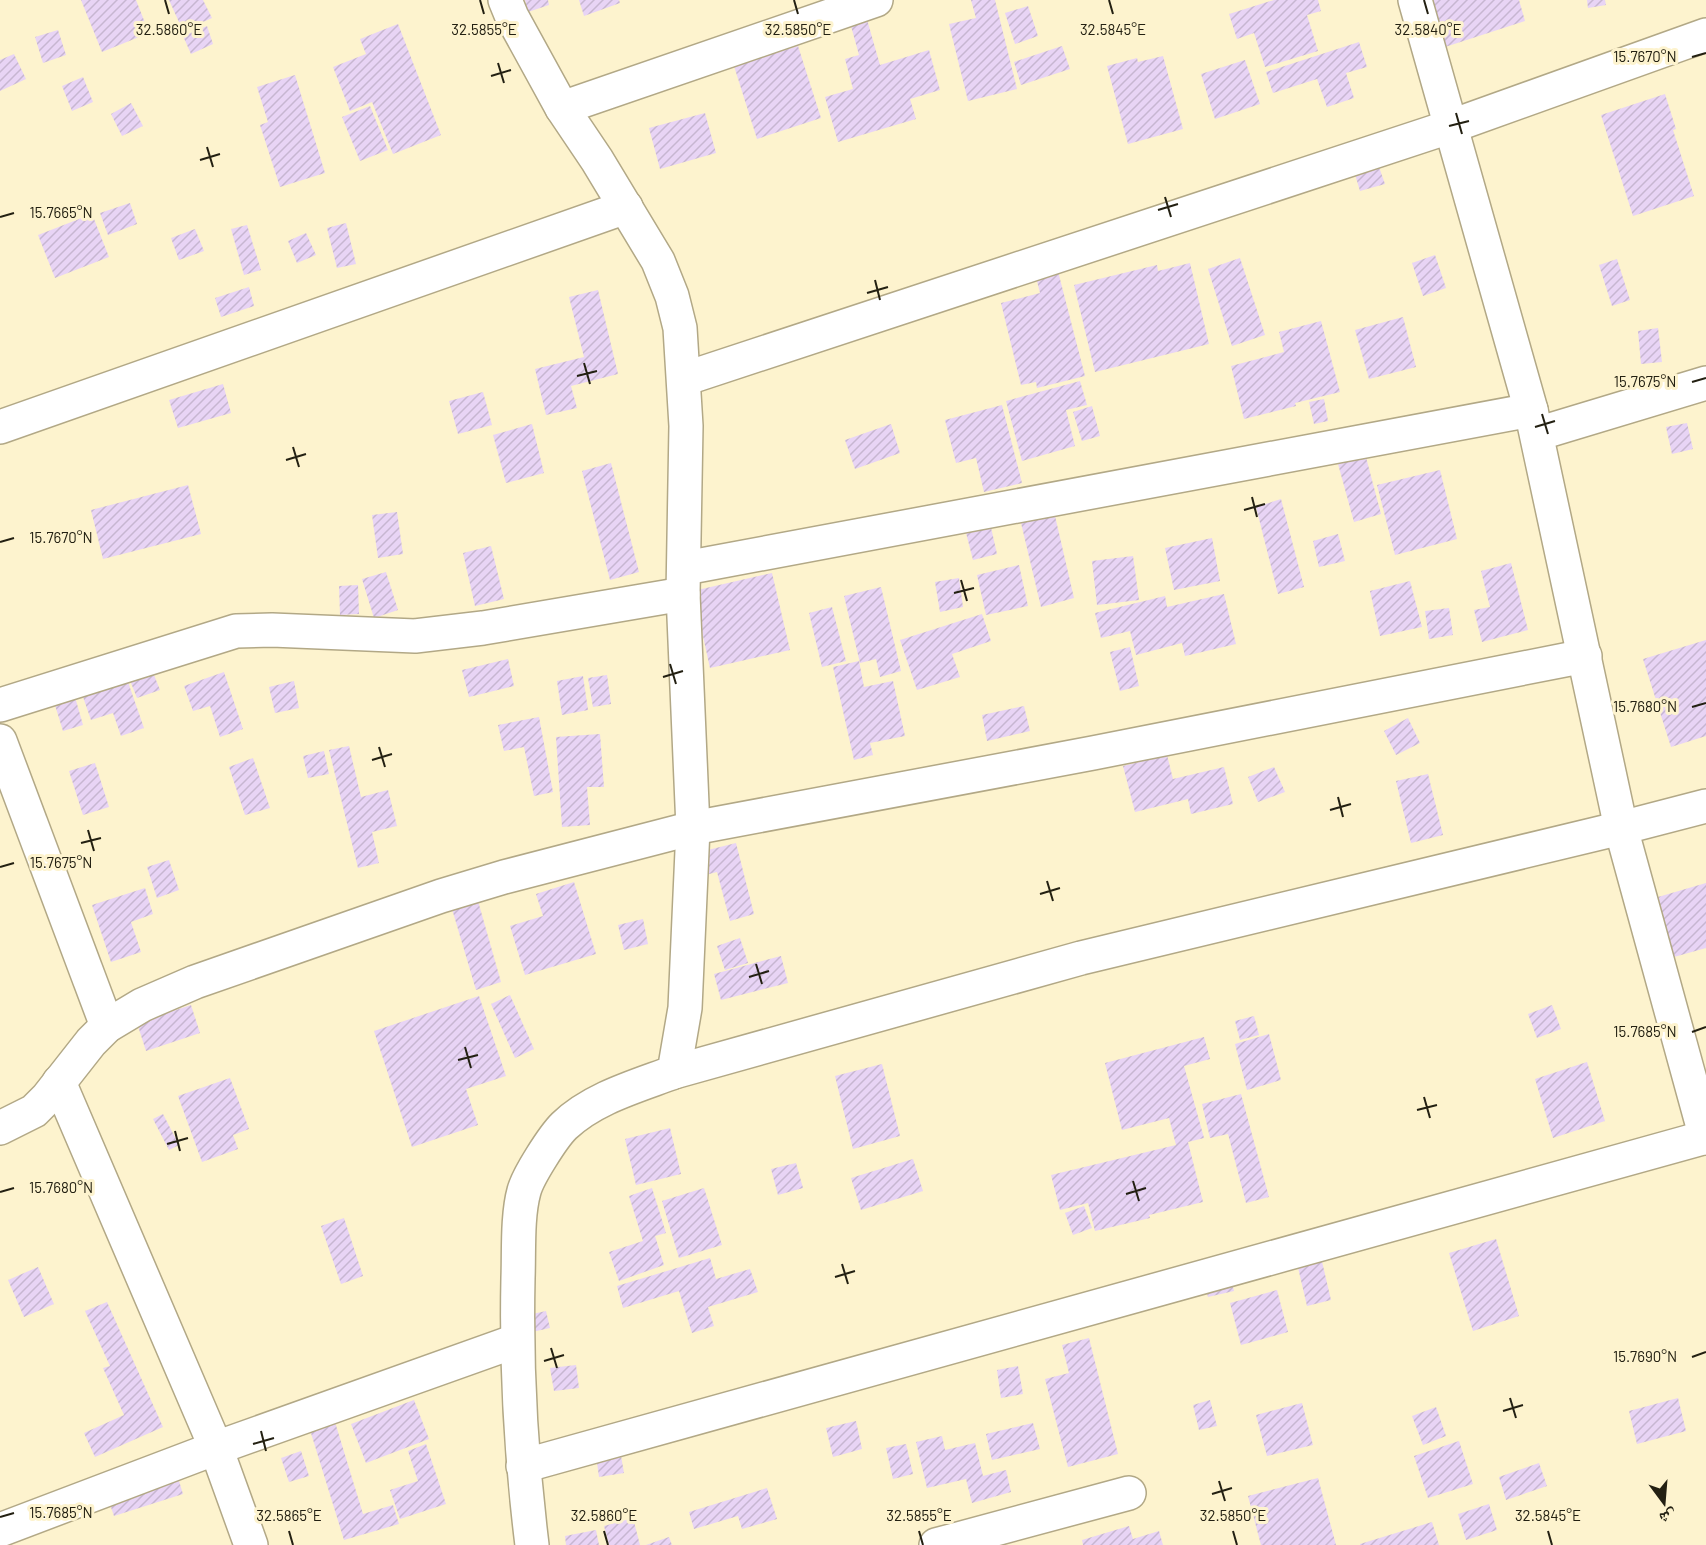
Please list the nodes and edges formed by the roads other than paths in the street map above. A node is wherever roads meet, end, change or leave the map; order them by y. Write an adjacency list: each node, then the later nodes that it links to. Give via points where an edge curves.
1 (506, 0): 5 (street)
2 (876, 0): 5 (street)
3 (1415, 0): 6 (street)
4 (1706, 35): 6 (street)
5 (562, 108): 7 (street)
6 (1452, 126): 8 (street); 10 (street)
7 (627, 207): 8 (street, via 658,261 672,296 680,328); 11 (street)
8 (684, 380): 12 (street)
9 (1706, 383): 10 (street)
10 (1534, 422): 12 (street); 13 (street)
11 (0, 426)
12 (684, 581): 14 (street, via 483,628 415,636 236,632); 17 (street)
13 (1585, 656): 17 (street); 18 (street)
14 (0, 705)
15 (0, 741): 19 (street)
16 (1706, 806): 18 (street)
17 (693, 828): 19 (street, via 441,896 195,982 142,1005); 20 (street, via 684,1008)
18 (1622, 828): 20 (street, via 1081,958); 23 (street)
19 (107, 1026): 21 (street)
20 (674, 1072): 24 (street, via 596,1103 564,1126 542,1157 524,1191)
21 (59, 1082): 22 (street, via 33,1111); 25 (street)
22 (0, 1128)
23 (1706, 1137): 26 (street)
24 (516, 1341): 25 (street); 26 (street)
25 (216, 1448): 28 (street); 29 (street)
26 (523, 1466): 30 (street)
27 (1129, 1493): 31 (street)
28 (0, 1530)
29 (251, 1545)
30 (532, 1545)
31 (936, 1545)

